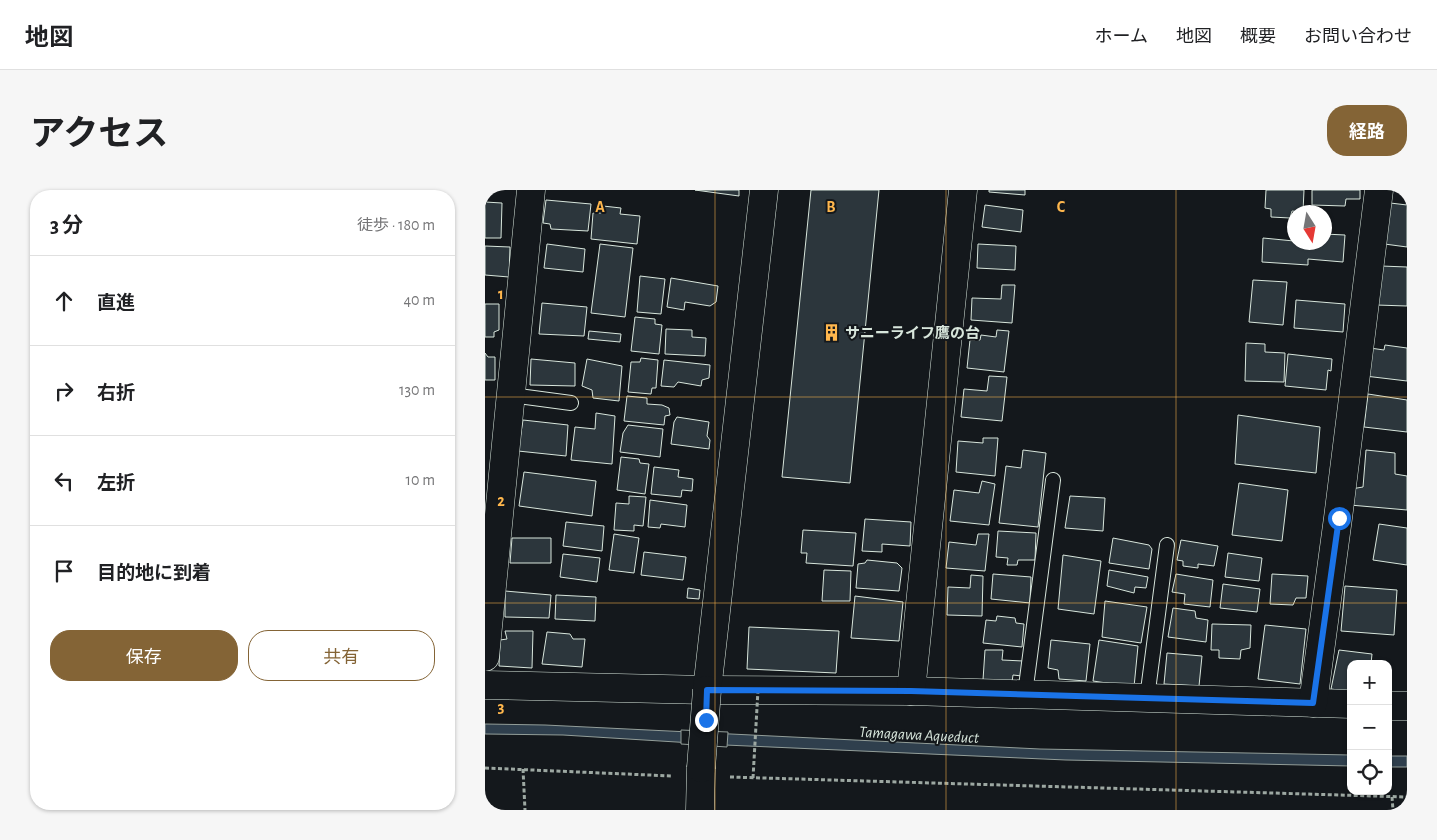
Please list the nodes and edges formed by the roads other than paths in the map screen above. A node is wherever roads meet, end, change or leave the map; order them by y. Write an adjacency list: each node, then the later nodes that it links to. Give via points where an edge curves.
1 (531, 190): 5 (street)
2 (764, 190): 11 (street)
3 (963, 190): 12 (street)
4 (1379, 190): 15 (street)
5 (511, 396): 6 (lane); 9 (street)
6 (571, 404)
7 (1053, 480): 13 (lane)
8 (1167, 545): 14 (lane)
9 (485, 657)
10 (485, 685): 11 (street)
11 (707, 690): 12 (street); 19 (street, bridge)
12 (911, 691): 13 (street)
13 (1025, 694): 14 (street)
14 (1147, 698): 15 (street)
15 (1313, 703): 16 (street)
16 (1347, 704)
17 (1392, 706): 18 (street)
18 (1407, 706)
19 (700, 810)

